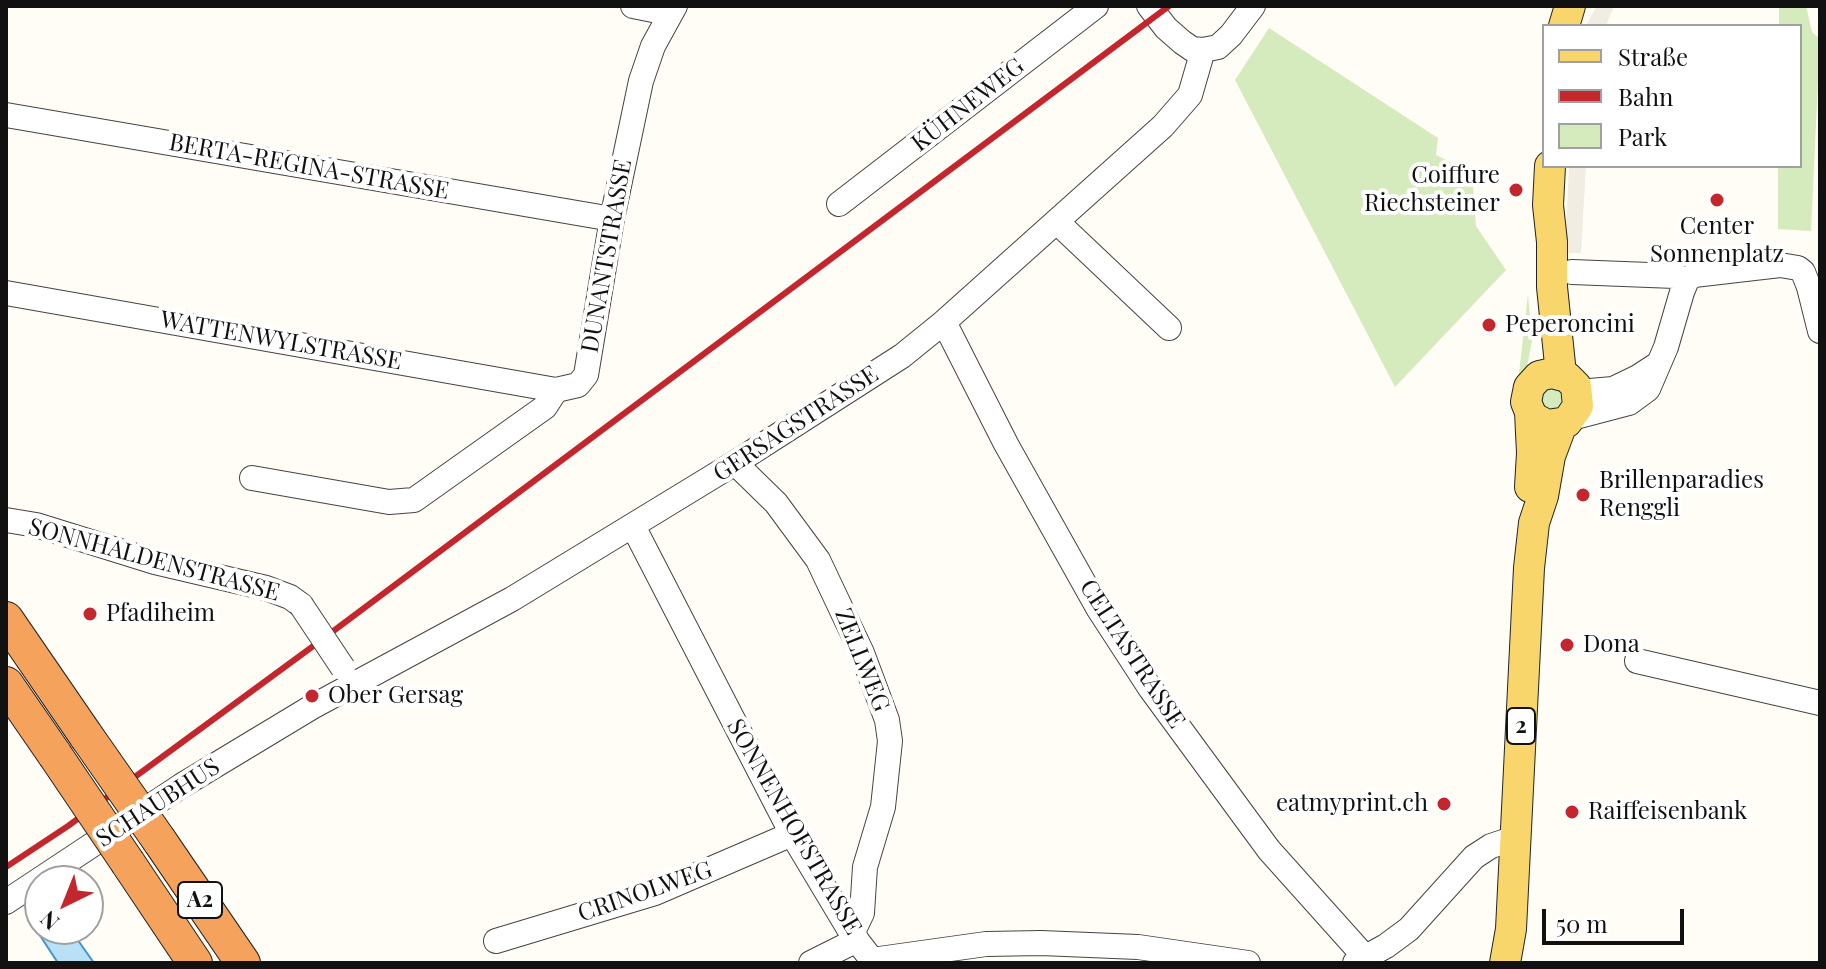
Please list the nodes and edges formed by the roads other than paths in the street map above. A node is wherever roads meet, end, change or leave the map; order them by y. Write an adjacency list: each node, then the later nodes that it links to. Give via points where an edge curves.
1 (633, 6): 5 (street)
2 (1096, 6): 9 (street, KÜHNEWEG)
3 (1149, 6): 6 (street, via 1182,42)
4 (1253, 6): 6 (street, via 1218,47)
5 (674, 7): 10 (street, DUNANTSTRASSE, via 641,81)
6 (1203, 50): 11 (street, GERSAGSTRASSE, via 1190,95)
7 (6, 115): 10 (street, BERTA-REGINA-STRASSE)
8 (1550, 168): 19 (main road, 2)
9 (839, 204)
10 (612, 219): 18 (street, DUNANTSTRASSE, via 586,375 578,385)
11 (1057, 222): 15 (street, GERSAGSTRASSE); 16 (street)
12 (1572, 272): 13 (street)
13 (1687, 280): 17 (street, via 1705,273 1798,268 1809,287); 19 (street, via 1648,389 1629,403)
14 (6, 293): 18 (street, WATTENWYLSTRASSE)
15 (944, 322): 20 (street, GERSAGSTRASSE, via 878,372); 37 (street, CELTASTRASSE, via 1098,608 1150,688 1269,850)
16 (1169, 328)
17 (1820, 331)
18 (556, 390): 21 (street, DUNANTSTRASSE, via 545,407 414,500 389,502)
19 (1562, 397): 23 (main road, 2); 23 (main road, 2, via 1540,423 1530,412)
20 (735, 463): 24 (street, GERSAGSTRASSE); 35 (street, ZELLWEG, via 776,503 818,560 887,720 883,807 865,867)
21 (252, 478)
22 (8, 517): 27 (street, SONNHALDENSTRASSE, bridge, via 290,597 301,605)
23 (1534, 523): 32 (main road, 2)
24 (633, 526): 27 (street, GERSAGSTRASSE, via 512,599); 31 (street, SONNENHOFSTRASSE)
25 (6, 619): 38 (highway, A2, bridge)
26 (1637, 661): 29 (street)
27 (349, 676): 30 (street, GERSAGSTRASSE)
28 (6, 684): 40 (highway, A2, bridge)
29 (1820, 703)
30 (312, 707): 33 (street, SCHAUBHUS)
31 (792, 834): 35 (street, SONNENHOFSTRASSE); 36 (street, CRINOLWEG, via 655,893)
32 (1515, 838): 34 (main road, 2); 37 (street, via 1474,857 1409,929)
33 (6, 902)
34 (1511, 929): 43 (main road, 2); 44 (main road, 2)
35 (855, 937): 39 (street, SONNENHOFSTRASSE); 41 (street)
36 (496, 941)
37 (1360, 960)
38 (243, 962)
39 (870, 962): 42 (street, SONNENHOFSTRASSE, via 986,944 1041,943 1138,947)
40 (195, 963)
41 (811, 963)
42 (1248, 963)
43 (1505, 963)
44 (1515, 963)

